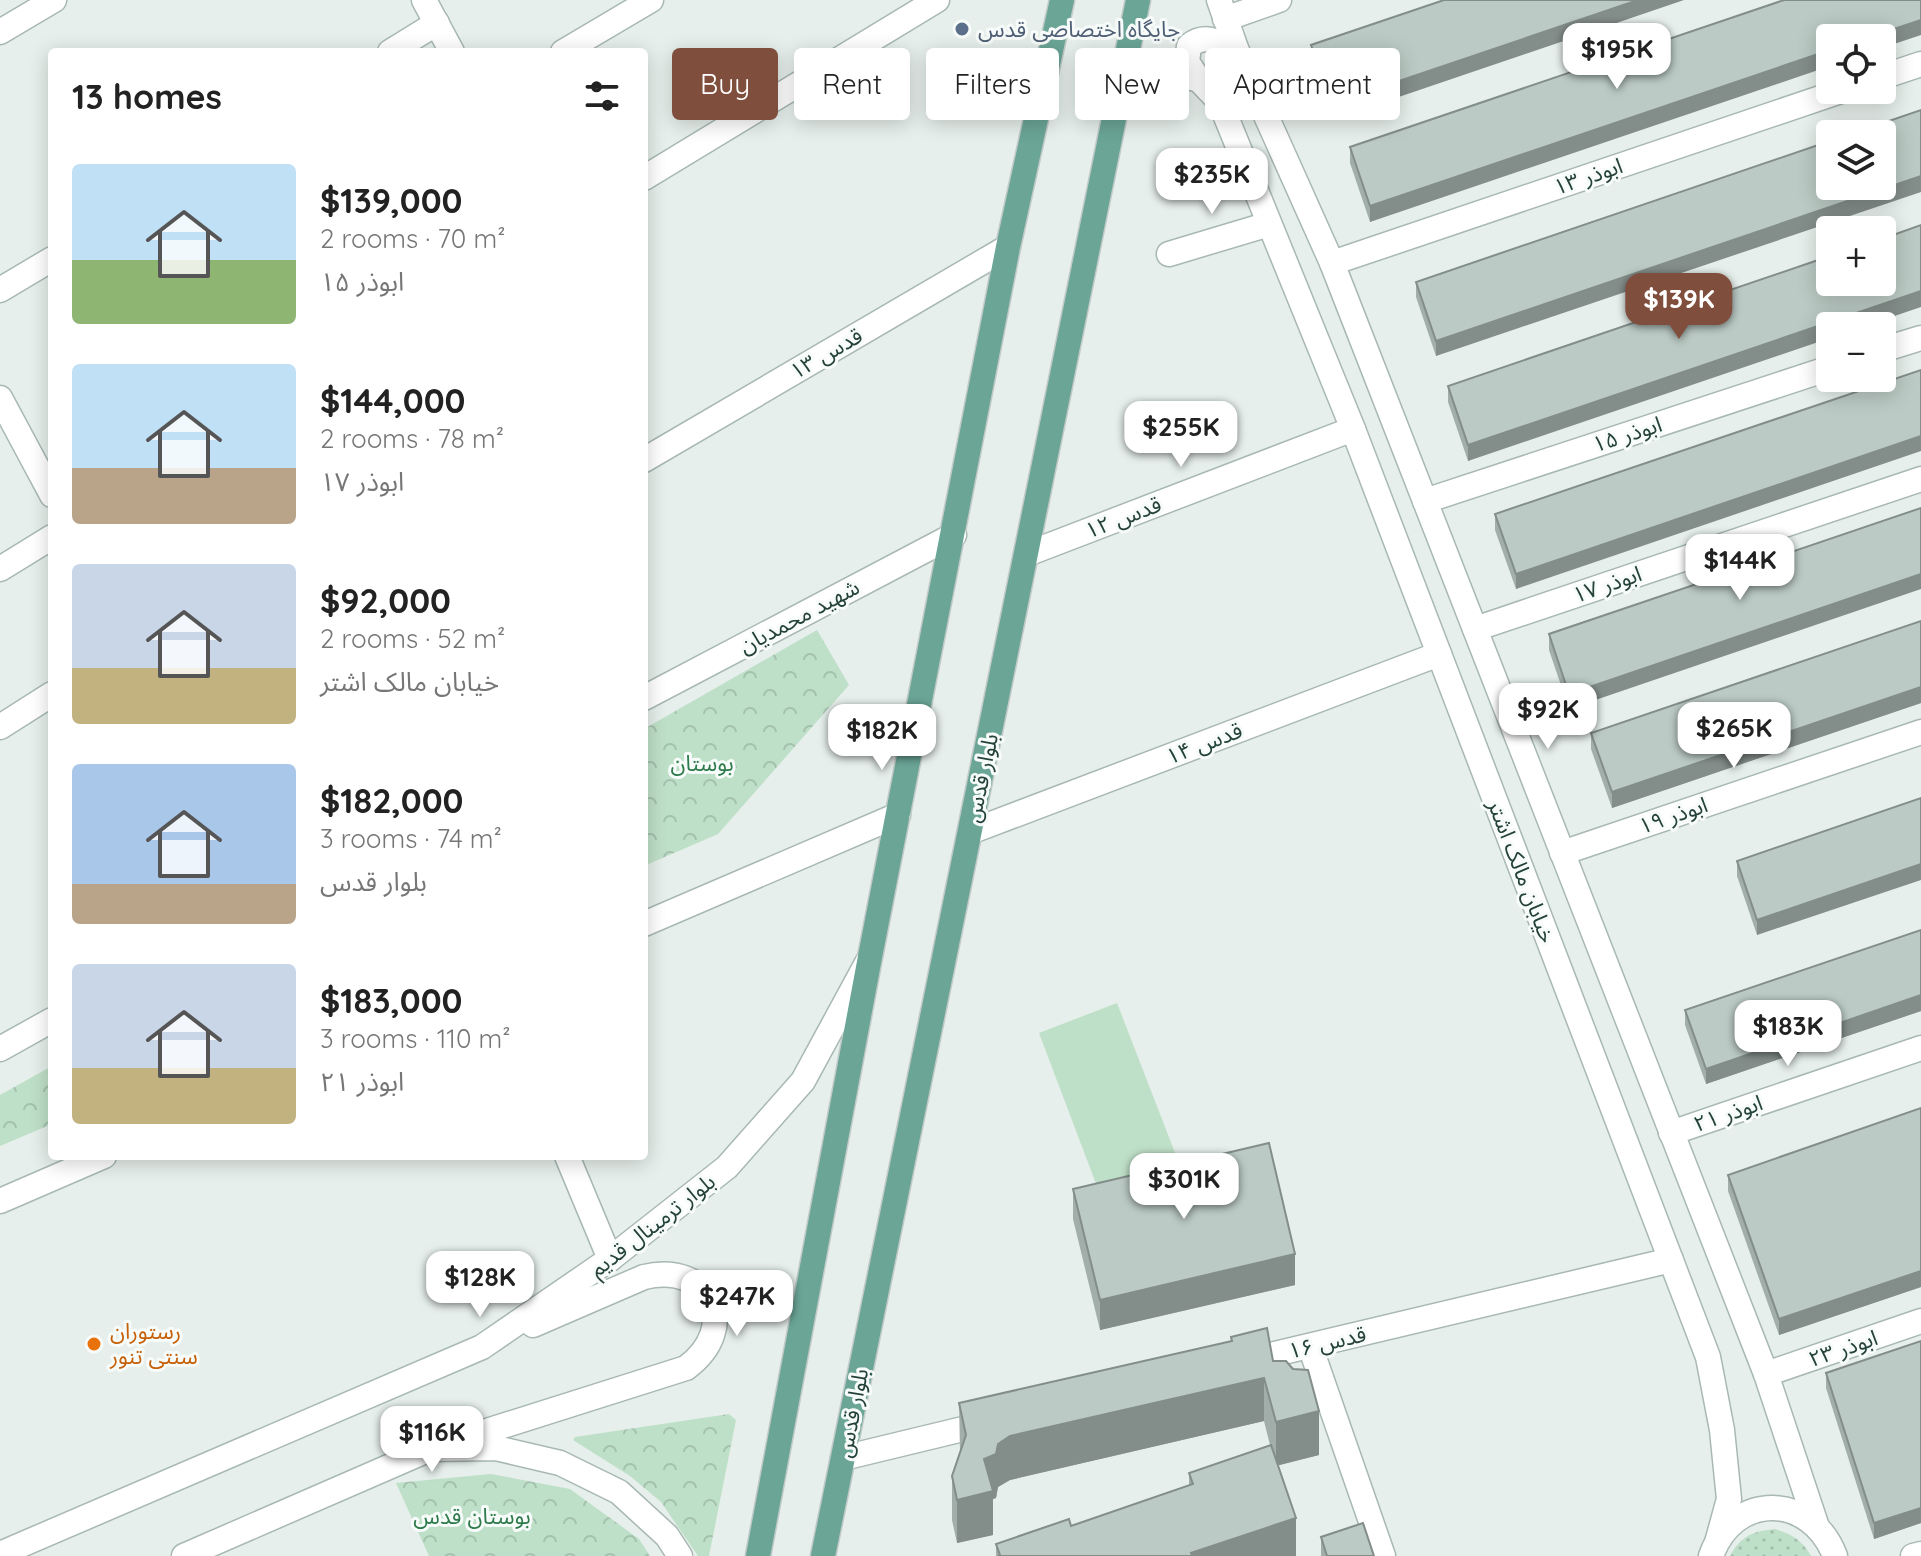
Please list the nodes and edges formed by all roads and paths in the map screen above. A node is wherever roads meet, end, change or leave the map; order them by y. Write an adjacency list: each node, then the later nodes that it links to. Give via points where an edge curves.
1 (54, 0): 10 (street)
2 (424, 0): 9 (street)
3 (651, 0): 13 (street)
4 (937, 0): 24 (street)
5 (1062, 0): 26 (main road)
6 (1138, 0): 14 (main road, بلوار قدس)
7 (1279, 0): 8 (street)
8 (1222, 10): 16 (street, خیابان مالک اشتر)
9 (437, 23): 11 (street); 12 (street)
10 (0, 32)
11 (396, 48)
12 (450, 48)
13 (570, 48)
14 (1129, 48)
15 (1231, 48): 20 (street, via 1213,39 1189,46 1187,62)
16 (1236, 48)
17 (1921, 64): 18 (street)
18 (1896, 72)
19 (1189, 77): 20 (street)
20 (1199, 80): 25 (street, خیابان مالک اشتر, via 1220,102)
21 (1816, 99): 29 (street, ابوذر ۱۳)
22 (1115, 120): 42 (main road, بلوار قدس)
23 (1268, 120): 29 (street, خیابان مالک اشتر)
24 (648, 176)
25 (1269, 224): 27 (street); 35 (street, خیابان مالک اشتر)
26 (1008, 247): 36 (street, قدس ۱۳); 40 (main road)
27 (1169, 254)
28 (48, 261): 30 (street)
29 (1332, 263): 39 (street, خیابان مالک اشتر)
30 (0, 290)
31 (1921, 338): 32 (street)
32 (1896, 346)
33 (1816, 373): 39 (street, ابوذر ۱۵)
34 (0, 398): 38 (street)
35 (1353, 429): 42 (street, قدس ۱۲); 45 (street, خیابان مالک اشتر)
36 (648, 458)
37 (1921, 479): 44 (street, ابوذر ۱۷)
38 (48, 488)
39 (1425, 501): 44 (street, خیابان مالک اشتر)
40 (954, 535): 46 (street, شهید محمدیان); 50 (main road)
41 (48, 539): 43 (street)
42 (1027, 554): 51 (main road, بلوار قدس)
43 (0, 569)
44 (1475, 629): 52 (street, خیابان مالک اشتر)
45 (1439, 654): 51 (street, قدس ۱۴); 63 (street, خیابان مالک اشتر)
46 (648, 696)
47 (48, 697): 48 (street)
48 (0, 727)
49 (1921, 732): 52 (street, ابوذر ۱۹)
50 (898, 815): 53 (street); 54 (main road)
51 (970, 832): 71 (main road, بلوار قدس)
52 (1562, 853): 58 (street, خیابان مالک اشتر)
53 (648, 922)
54 (870, 957): 62 (street, بلوار ترمینال قدیم, via 803,1081 727,1167); 78 (main road)
55 (48, 1022): 57 (street)
56 (1921, 1048): 58 (street, ابوذر ۲۱)
57 (0, 1049)
58 (1671, 1133): 68 (street, خیابان مالک اشتر)
59 (95, 1160): 61 (street)
60 (569, 1160): 62 (street)
61 (0, 1201)
62 (610, 1259): 66 (street, بلوار ترمینال قدیم)
63 (1671, 1260): 65 (street, قدس ۱۶); 73 (street, خیابان مالک اشتر, via 1708,1357 1722,1430 1729,1499)
64 (1921, 1321): 68 (street, ابوذر ۲۳)
65 (1310, 1346): 67 (street, قدس ۱۶); 80 (street)
66 (482, 1347): 70 (street, via 663,1273 682,1275 699,1286 711,1302 715,1321 702,1357 686,1368); 74 (street, بلوار ترمینال قدیم)
67 (1216, 1368)
68 (1766, 1374): 72 (street, خیابان مالک اشتر)
69 (1014, 1417): 71 (street)
70 (430, 1449): 76 (street); 77 (street, via 496,1448 560,1463 619,1492 667,1536)
71 (843, 1458): 79 (main road, بلوار قدس)
72 (1816, 1524): 73 (street, via 1782,1508 1763,1509 1730,1524); 81 (street, خیابان مالک اشتر)
73 (1715, 1547)
74 (0, 1554)
75 (1921, 1554): 82 (street)
76 (184, 1556)
77 (680, 1556)
78 (758, 1556)
79 (823, 1556)
80 (1383, 1556)
81 (1835, 1556)
82 (1913, 1556)

